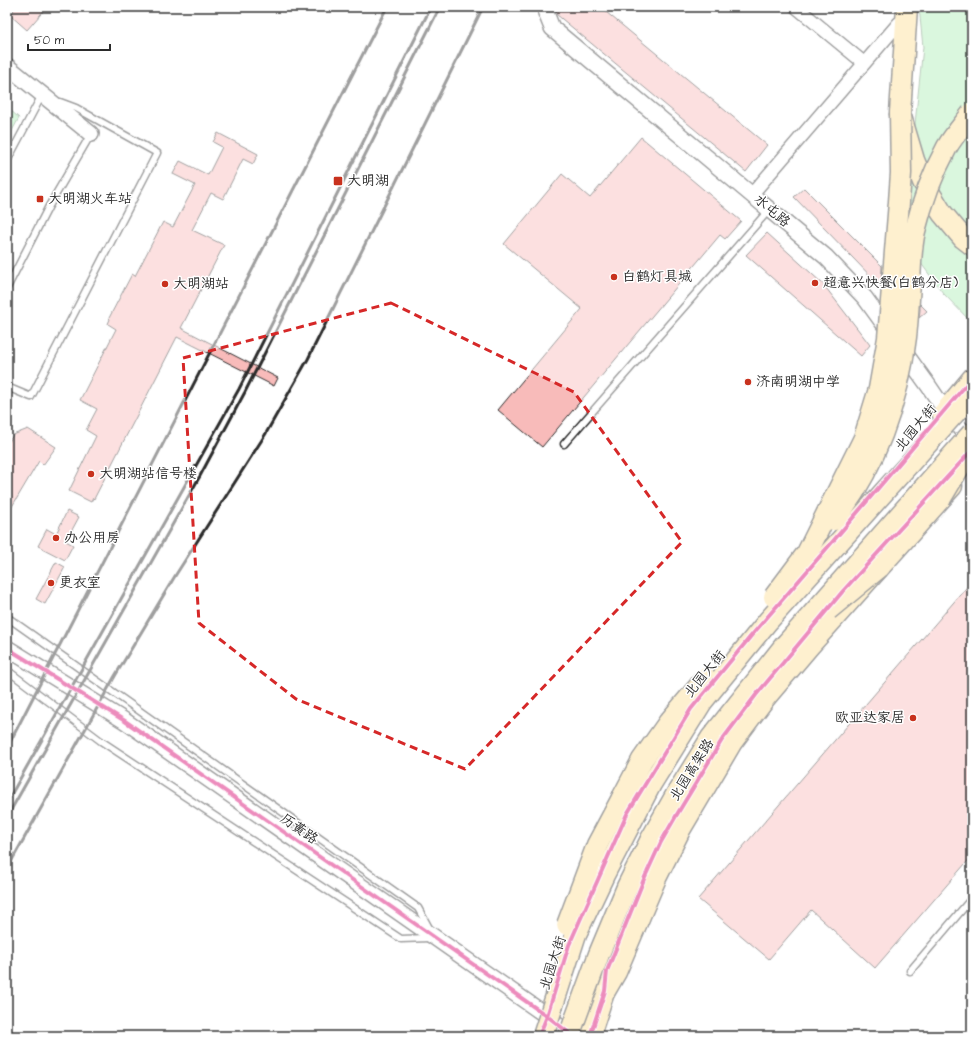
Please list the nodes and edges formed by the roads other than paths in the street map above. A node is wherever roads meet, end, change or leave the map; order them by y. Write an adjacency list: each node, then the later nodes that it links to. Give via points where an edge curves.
1 (548, 7): 11 (street, 水屯路, via 546,13 552,28)
2 (796, 7): 4 (street)
3 (903, 15): 4 (street); 7 (highway)
4 (864, 63): 11 (street)
5 (7, 66): 6 (street)
6 (42, 95): 9 (street); 10 (lane); 16 (lane, via 76,108 157,153 31,397)
7 (900, 113): 13 (highway, bridge, via 923,182 942,213); 25 (highway, bridge, via 901,173 898,214 888,338 879,390 864,438)
8 (972, 113): 25 (highway, bridge, via 948,146 920,209 911,249 906,338 884,430 846,505)
9 (92, 134): 14 (lane, via 49,206)
10 (7, 161)
11 (752, 194): 12 (street, 水屯路)
12 (770, 209): 18 (street, 水屯路, via 826,257 865,298); 20 (lane)
13 (972, 245)
14 (7, 288)
15 (972, 378): 18 (main road, 北园大街)
16 (7, 388)
17 (972, 394): 31 (highway, 北园高架路, bridge, via 768,622)
18 (945, 410): 21 (street, 水屯路); 39 (main road, 北园大街, via 691,709 627,814 569,945)
19 (972, 433): 28 (highway, 北园高架路, bridge)
20 (564, 444)
21 (972, 445): 24 (highway, bridge)
22 (972, 450): 38 (main road, via 843,591 722,740 676,816 644,879 607,971)
23 (972, 465): 24 (highway, bridge)
24 (941, 498): 26 (highway)
25 (807, 553): 32 (highway, bridge, via 668,723 642,760)
26 (880, 567): 28 (highway, bridge); 38 (highway, bridge, via 765,698 732,742 680,830)
27 (7, 617): 36 (lane, 历黄路, via 418,908)
28 (785, 645): 43 (highway, 北园高架路, bridge, via 711,738 651,839 601,947)
29 (7, 648): 36 (street, 历黄路, via 125,721)
30 (7, 670): 36 (lane, via 101,741 401,939)
31 (702, 702): 32 (highway, bridge); 35 (highway, 北园高架路, bridge, via 651,784)
32 (622, 798): 33 (highway, bridge)
33 (597, 845): 35 (highway, bridge); 40 (highway, bridge)
34 (972, 898): 37 (lane)
35 (576, 934): 42 (highway, 北园高架路, bridge)
36 (434, 937): 39 (street, 历黄路)
37 (910, 971)
38 (605, 991): 45 (main road)
39 (548, 1016): 41 (main road, 北园大街); 44 (street, 历黄路)
40 (528, 1036)
41 (539, 1036)
42 (543, 1036)
43 (570, 1036)
44 (573, 1036)
45 (590, 1036)

